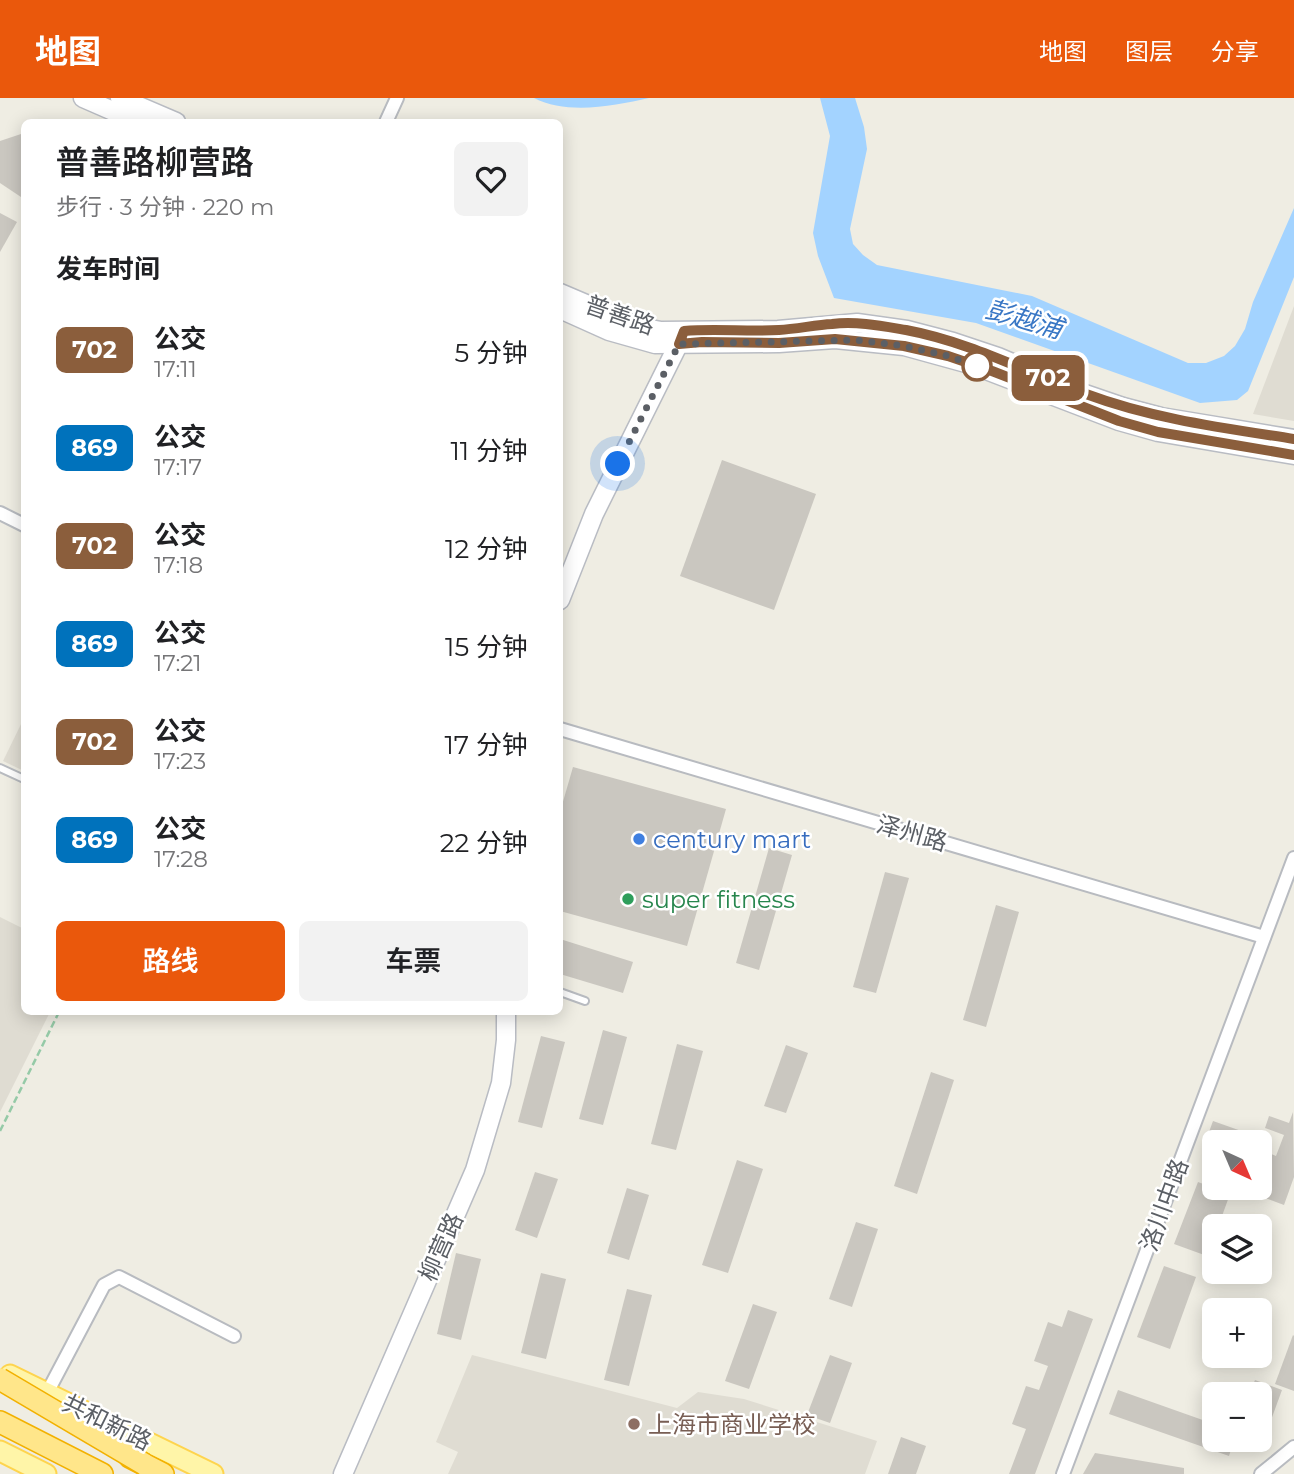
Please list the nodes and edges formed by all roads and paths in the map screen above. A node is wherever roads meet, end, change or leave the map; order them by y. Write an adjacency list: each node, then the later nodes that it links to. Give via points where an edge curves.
1 (83, 98): 4 (main road)
2 (120, 98): 5 (main road)
3 (397, 98): 6 (street)
4 (131, 119)
5 (169, 119)
6 (387, 119)
7 (563, 294): 9 (main road, 普善路, via 640,327)
8 (563, 310): 9 (main road, 普善路, via 636,340)
9 (681, 338): 10 (main road, 普善路, via 858,323 907,330 998,357 1123,407); 11 (main road, 普善路, via 779,343 835,339 904,346 948,356 1158,432); 14 (main road, via 594,514)
10 (1294, 439)
11 (1294, 455)
12 (0, 513): 13 (street)
13 (21, 523)
14 (563, 592)
15 (563, 730): 19 (street, 泽州路)
16 (0, 768): 17 (lane)
17 (21, 778)
18 (1294, 858): 19 (street, 洛川中路)
19 (1264, 937): 42 (street, 洛川中路)
20 (563, 993): 21 (lane)
21 (585, 1001)
22 (58, 1015): 24 (path)
23 (506, 1015): 41 (main road, 柳营路, via 501,1083 475,1170)
24 (0, 1131)
25 (234, 1336): 29 (street, via 119,1278 104,1285)
26 (0, 1370): 29 (main road, 共和新路)
27 (0, 1381): 34 (highway, bridge); 39 (main road, 共和新路)
28 (0, 1391): 34 (highway, bridge)
29 (47, 1393): 40 (main road, 共和新路)
30 (0, 1422): 37 (highway)
31 (0, 1432): 36 (main road)
32 (1294, 1447): 43 (street)
33 (0, 1451): 35 (main road)
34 (144, 1464): 38 (highway)
35 (46, 1474)
36 (83, 1474)
37 (102, 1474)
38 (163, 1474)
39 (178, 1474)
40 (213, 1474)
41 (343, 1474)
42 (1063, 1474)
43 (1261, 1474)

